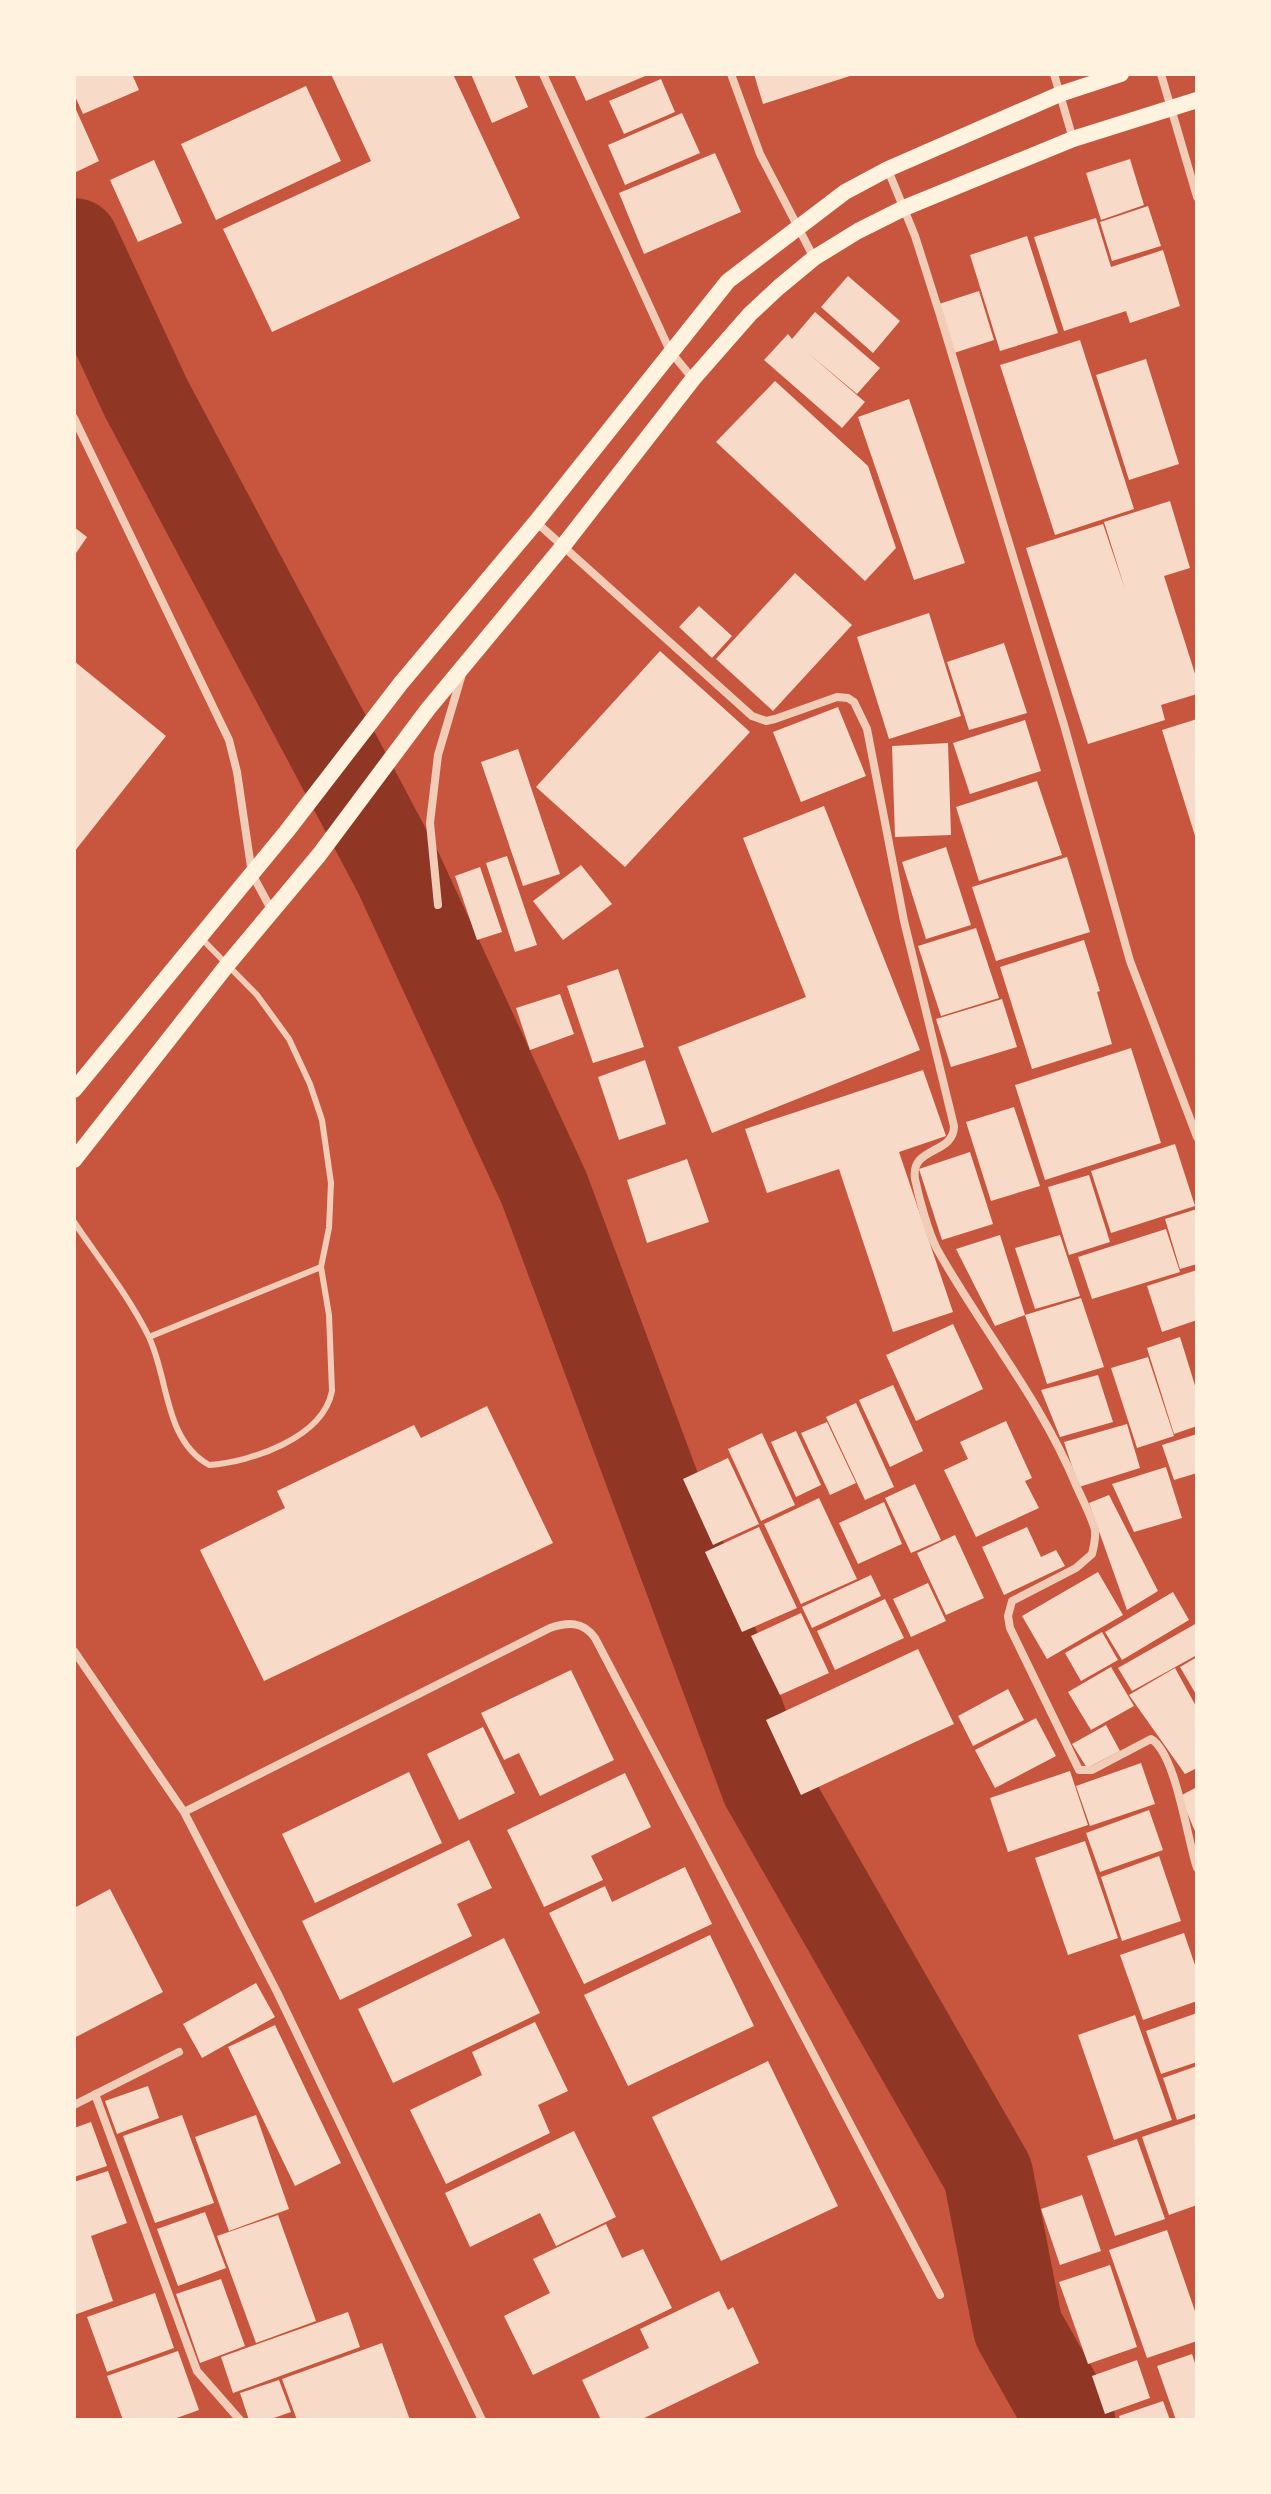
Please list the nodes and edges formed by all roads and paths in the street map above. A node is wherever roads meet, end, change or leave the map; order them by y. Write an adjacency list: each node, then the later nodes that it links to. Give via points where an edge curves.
1 (543, 74): 15 (street)
2 (731, 74): 13 (street, via 760,154)
3 (1054, 74): 6 (street)
4 (1121, 74): 6 (main road)
5 (1161, 74): 8 (street)
6 (1060, 94): 9 (street); 10 (main road)
7 (1197, 100): 8 (main road)
8 (1171, 108): 9 (main road); 11 (street)
9 (1073, 139): 12 (main road)
10 (888, 169): 12 (street); 13 (main road)
11 (1197, 197)
12 (904, 208): 14 (main road); 27 (street, via 1064,725 1130,961)
13 (796, 227): 14 (street); 15 (main road, via 728,281)
14 (814, 258): 16 (main road, via 750,314)
15 (670, 351): 16 (street); 18 (main road)
16 (693, 379): 19 (main road)
17 (74, 418): 21 (street, via 229,740)
18 (536, 522): 19 (street); 21 (main road)
19 (563, 546): 20 (main road); 34 (street, via 752,716 775,719 837,697 854,702 861,715 954,1126 949,1142 920,1157 916,1180 935,1246 1063,1454 1095,1531 1092,1554 1076,1568 1012,1601 1010,1628 1079,1770 1092,1770 1151,1739 1160,1745)
20 (465, 664): 22 (street, via 438,755 430,823); 23 (main road)
21 (252, 874): 23 (street); 24 (main road)
22 (438, 905)
23 (272, 912): 25 (main road)
24 (200, 937): 25 (lane); 26 (main road)
25 (228, 964): 28 (main road); 30 (lane, via 289,1039 322,1120 331,1183)
26 (74, 1090)
27 (1197, 1137)
28 (74, 1160)
29 (74, 1222): 31 (lane)
30 (321, 1267): 31 (lane); 31 (lane, via 329,1315 330,1403 319,1421 265,1453 209,1465 191,1452 170,1408)
31 (149, 1337)
32 (74, 1651): 33 (street)
33 (184, 1812): 38 (street, via 550,1628 577,1623 595,1638); 40 (street, via 277,1992)
34 (1197, 1868)
35 (179, 2052): 36 (street)
36 (95, 2094): 37 (street); 39 (street, via 197,2371)
37 (74, 2105)
38 (940, 2295)
39 (240, 2420)
40 (482, 2420)

